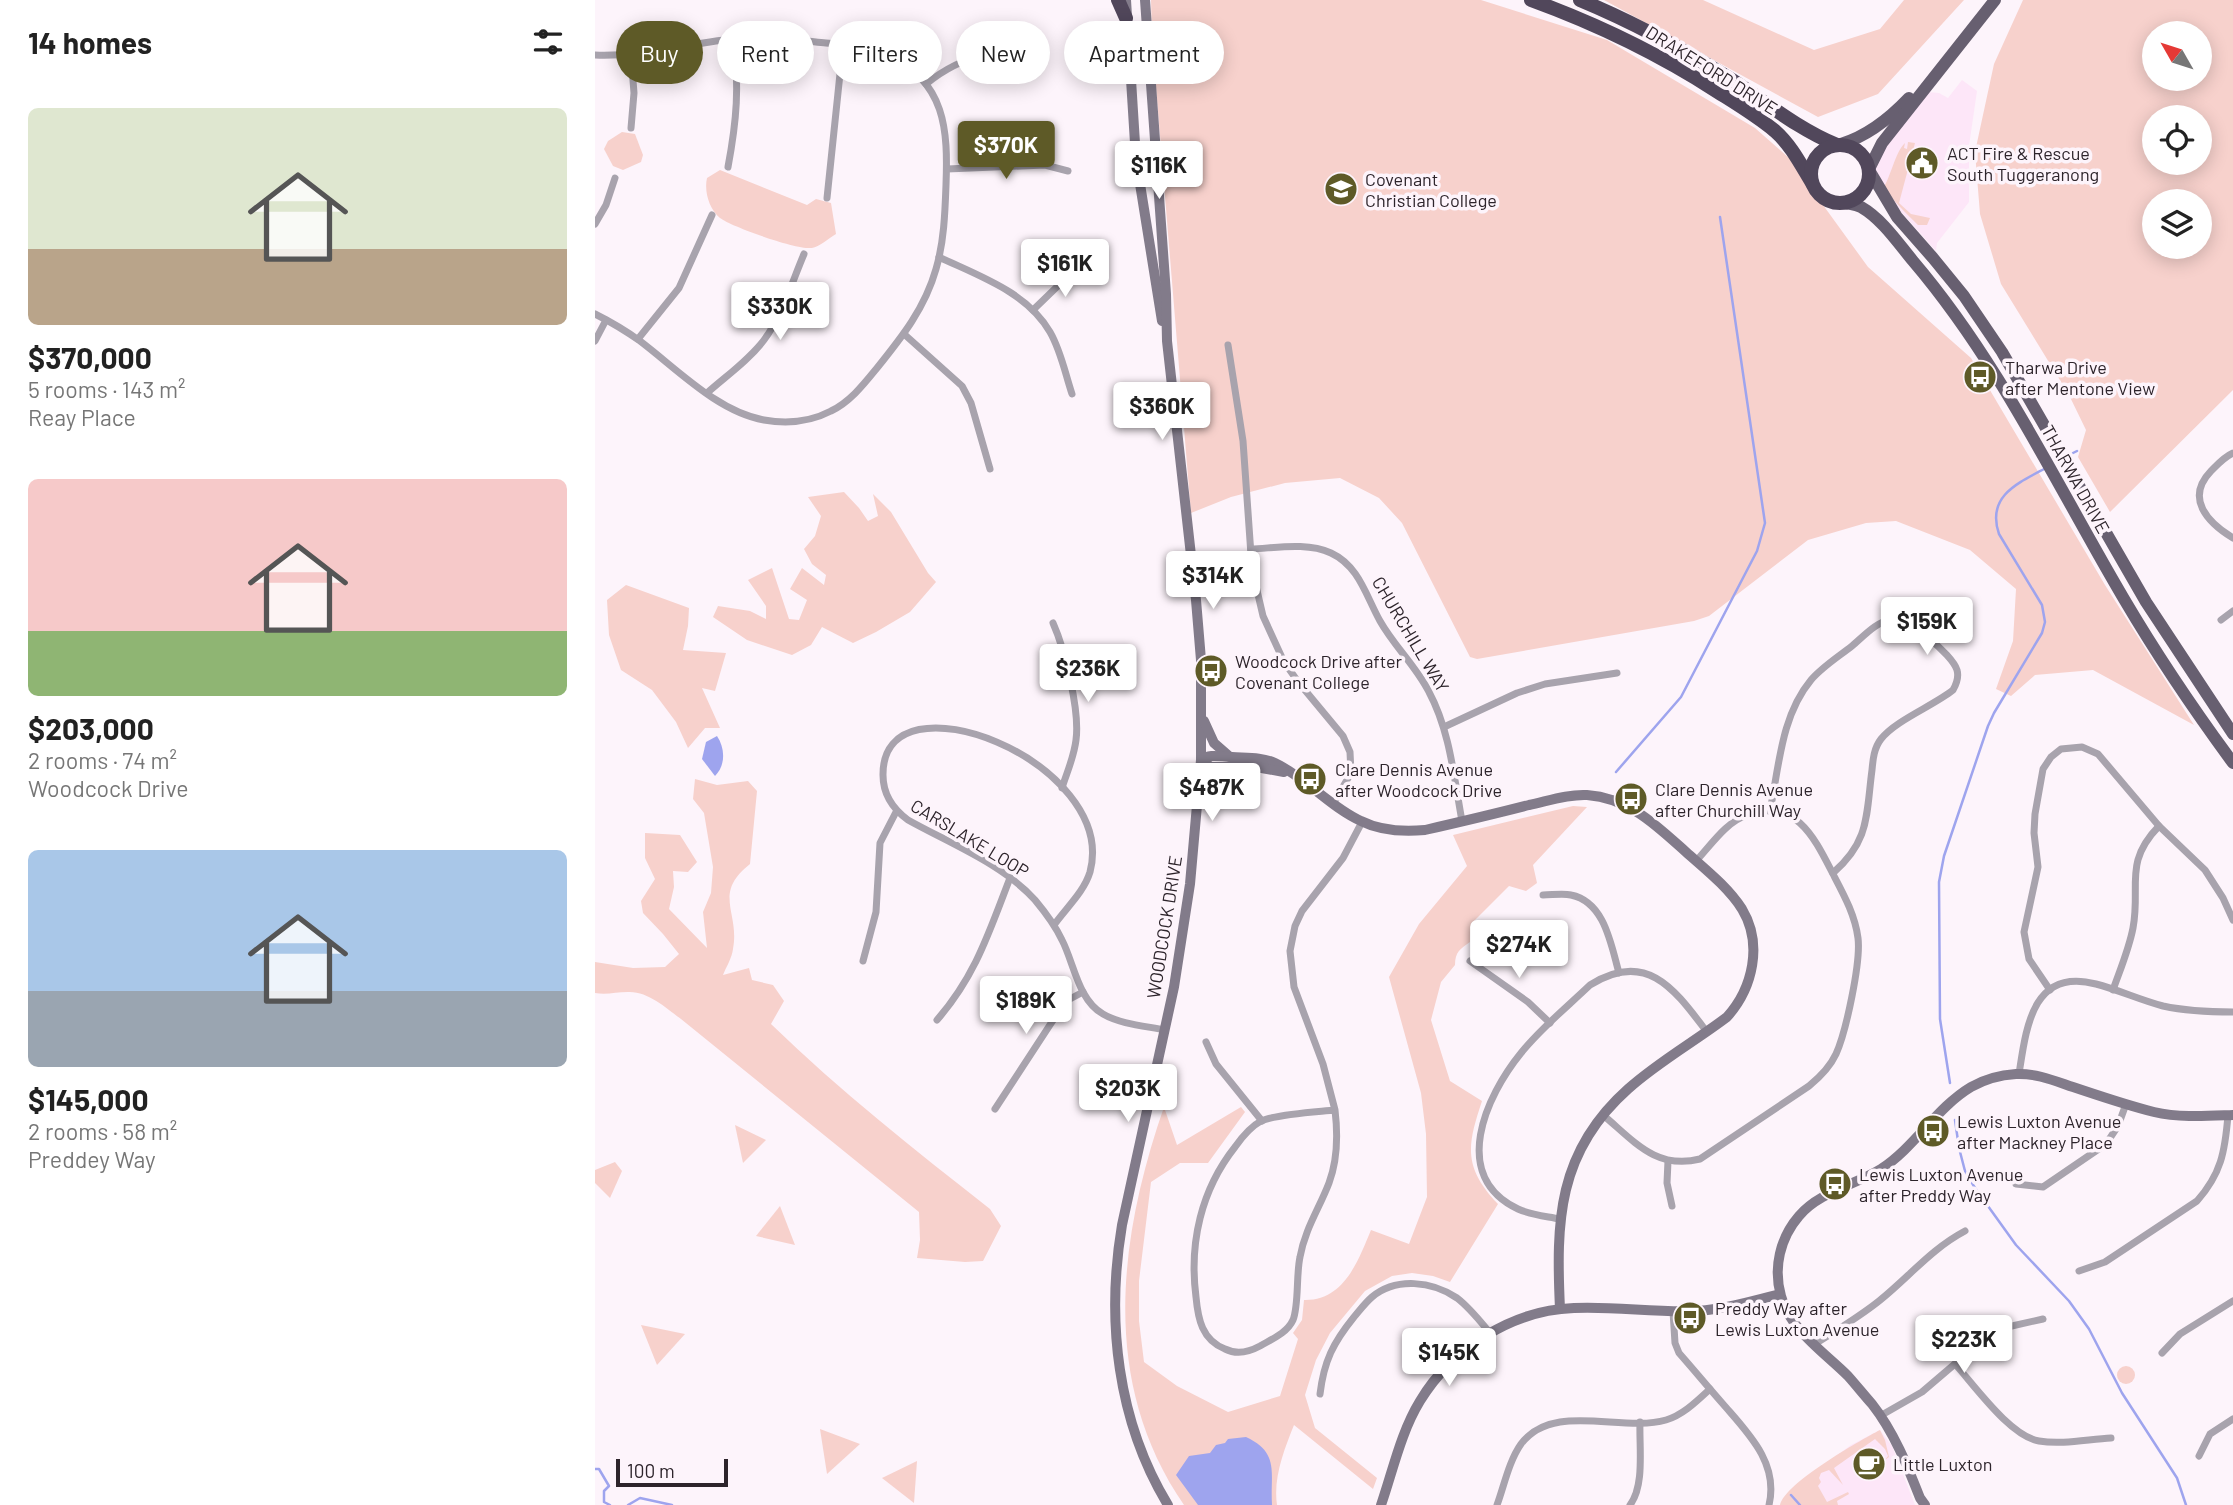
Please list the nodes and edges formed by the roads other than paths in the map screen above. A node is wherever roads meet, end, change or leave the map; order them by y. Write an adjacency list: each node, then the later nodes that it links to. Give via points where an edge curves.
1 (1118, 0): 7 (highway)
2 (1126, 0): 7 (street, WOODCOCK DRIVE)
3 (1145, 0): 36 (street, WOODCOCK DRIVE)
4 (1531, 0): 22 (highway, DRAKEFORD DRIVE, via 1618,35 1726,97 1776,132)
5 (1580, 0): 16 (highway, DRAKEFORD DRIVE, via 1644,29 1796,125)
6 (1995, 0): 10 (main road)
7 (1126, 18): 36 (street, WOODCOCK DRIVE, via 1136,159)
8 (595, 55): 9 (street)
9 (616, 55)
10 (1947, 60): 16 (main road, via 1894,114 1853,141); 19 (main road, via 1882,143)
11 (633, 84): 15 (street)
12 (738, 84): 17 (street)
13 (839, 84): 23 (street)
14 (926, 84): 18 (street, via 945,125)
15 (631, 128)
16 (1839, 144): 19 (highway, via 1859,151); 22 (highway, via 1816,158)
17 (728, 167)
18 (947, 169): 20 (street, via 1045,165); 28 (street)
19 (1869, 169): 24 (highway, via 1869,180 1859,197); 50 (main road, THARWA DRIVE, via 1897,217 1992,336 2146,602)
20 (1068, 170)
21 (615, 178): 26 (street)
22 (1812, 183): 24 (highway, via 1823,198)
23 (827, 198)
24 (1841, 203): 53 (main road, THARWA DRIVE, via 1854,204 1874,216 1933,284 1992,367 2138,621)
25 (712, 215): 34 (street, via 679,288)
26 (595, 224)
27 (803, 254): 38 (street, via 765,339)
28 (939, 257): 30 (street, via 1002,287); 33 (street, via 930,288)
29 (1083, 270): 30 (street, via 1063,281)
30 (1033, 310): 39 (street, via 1058,348)
31 (595, 314): 32 (street)
32 (606, 320): 34 (street); 35 (street)
33 (904, 334): 38 (street, via 858,391 832,411 804,420 752,417); 41 (street, via 953,376 969,397)
34 (638, 339): 38 (street)
35 (595, 341)
36 (1167, 341): 48 (street, WOODCOCK DRIVE, via 1194,583)
37 (1228, 345): 43 (street, via 1243,441)
38 (706, 393)
39 (1072, 394)
40 (2233, 453): 42 (street, via 2205,478 2198,493 2214,523)
41 (990, 469)
42 (2233, 538)
43 (1251, 549): 49 (street, CHURCHILL WAY, via 1315,548 1345,562 1359,578 1384,628 1425,684); 58 (street, via 1256,592 1272,639 1350,752 1351,773)
44 (2233, 611): 45 (street)
45 (2221, 620)
46 (1053, 623): 56 (street, via 1063,645 1077,722 1076,743)
47 (1618, 673): 49 (street, via 1545,684)
48 (1201, 713): 51 (street, via 1214,743); 52 (street, WOODCOCK DRIVE)
49 (1444, 726): 61 (street, CHURCHILL WAY)
50 (2233, 734)
51 (1230, 757): 52 (street, via 1213,755); 55 (street, via 1275,763)
52 (1201, 760): 54 (street, via 1210,767); 57 (street, WOODCOCK DRIVE)
53 (2233, 763)
54 (1239, 767): 55 (street); 57 (street, via 1215,779)
55 (1290, 774): 58 (street)
56 (1062, 788): 60 (street, CARSLAKE LOOP, via 1028,758 1000,742 960,730 923,729 900,738 886,757 883,781); 69 (street, CARSLAKE LOOP, via 1085,820 1092,859 1084,886)
57 (1199, 800): 79 (street, WOODCOCK DRIVE, via 1187,907)
58 (1333, 804): 62 (street)
59 (1770, 811): 64 (street, via 1735,821); 65 (street, via 1806,827); 65 (street, via 1790,715 1802,691 1826,666 1880,623 1892,620 1913,626 1950,658 1958,673 1953,690 1879,741 1862,836 1851,856)
60 (896, 812): 66 (street, CARSLAKE LOOP); 70 (street, via 880,843 876,912)
61 (1462, 821): 62 (street, via 1407,832); 64 (street, via 1570,795 1603,797 1643,814)
62 (1361, 822): 85 (street, via 1343,858 1302,911 1290,951 1294,987)
63 (2159, 826): 68 (street, via 2205,870); 73 (street, via 2093,750 2071,746 2048,760 2035,814 2038,867 2024,932 2029,959); 74 (street, via 2138,861 2133,929)
64 (1696, 861): 80 (street, via 1743,910 1753,947 1752,970 1741,999)
65 (1833, 873): 89 (street, via 1853,915 1858,957 1841,1038 1830,1065 1809,1086 1706,1156 1688,1162)
66 (1010, 878): 69 (street, CARSLAKE LOOP); 77 (street, via 977,964)
67 (1543, 895): 72 (street, via 1571,895 1592,907 1606,926)
68 (2233, 920)
69 (1054, 925): 75 (street, CARSLAKE LOOP)
70 (863, 961)
71 (1470, 961): 78 (street)
72 (1619, 973): 78 (street, via 1590,985); 80 (street, via 1637,972 1666,984)
73 (2050, 990): 74 (street, via 2084,982); 82 (street, via 2031,1014)
74 (2113, 990): 76 (street, via 2164,1006)
75 (1083, 992): 79 (street, CARSLAKE LOOP, via 1105,1015); 84 (street, via 1061,1008)
76 (2233, 1012)
77 (937, 1020)
78 (1550, 1023): 92 (street, via 1499,1086 1478,1153 1486,1178 1504,1200 1528,1213)
79 (1165, 1030): 112 (street, WOODCOCK DRIVE, via 1122,1225 1114,1311 1122,1385 1138,1441)
80 (1707, 1032): 86 (street, via 1630,1088)
81 (1206, 1042): 88 (street, via 1216,1064)
82 (2019, 1074): 83 (street); 95 (street, via 1993,1077 1969,1088 1892,1161 1804,1211 1783,1244 1777,1268)
83 (2126, 1104): 87 (street, via 2180,1116); 90 (street, via 2106,1144 2043,1187)
84 (995, 1108)
85 (1335, 1110): 88 (street); 88 (street, via 1335,1166 1302,1244 1293,1320 1279,1335 1253,1349 1230,1352 1211,1341 1200,1324 1195,1242 1203,1204 1219,1169 1241,1139)
86 (1603, 1115): 89 (street, via 1649,1153); 92 (street, via 1574,1164)
87 (2230, 1115): 94 (street, via 2220,1165 2197,1202 2105,1262)
88 (1262, 1121)
89 (1668, 1161): 91 (street)
90 (2016, 1184)
91 (1672, 1206)
92 (1560, 1219): 97 (street)
93 (1965, 1231): 101 (street, via 1943,1243 1856,1319)
94 (2079, 1271)
95 (1780, 1294): 98 (street, via 1722,1308); 101 (street, via 1793,1321)
96 (2233, 1301): 102 (street, via 2180,1334)
97 (1560, 1309): 98 (street); 100 (street)
98 (1673, 1311): 104 (street, via 1679,1353)
99 (2043, 1319): 103 (street, via 1990,1334)
100 (1490, 1333): 105 (street, via 1468,1308 1443,1291 1415,1283 1388,1287 1367,1302 1336,1341 1323,1369); 113 (street, via 1451,1362 1421,1400)
101 (1815, 1344): 106 (street)
102 (2162, 1353)
103 (1955, 1364): 106 (street, via 1922,1392); 109 (street, via 2024,1436 2054,1442)
104 (1710, 1389): 108 (street, via 1677,1416); 116 (street, via 1765,1458 1771,1487)
105 (1320, 1394)
106 (1880, 1416): 111 (street)
107 (2233, 1419): 110 (street, via 2210,1434)
108 (1640, 1422): 114 (street, via 1567,1421 1540,1428 1520,1446); 115 (street, via 1639,1483)
109 (2111, 1438)
110 (2199, 1456)
111 (1921, 1503)
112 (1168, 1505)
113 (1381, 1505)
114 (1497, 1505)
115 (1630, 1505)
116 (1769, 1505)

